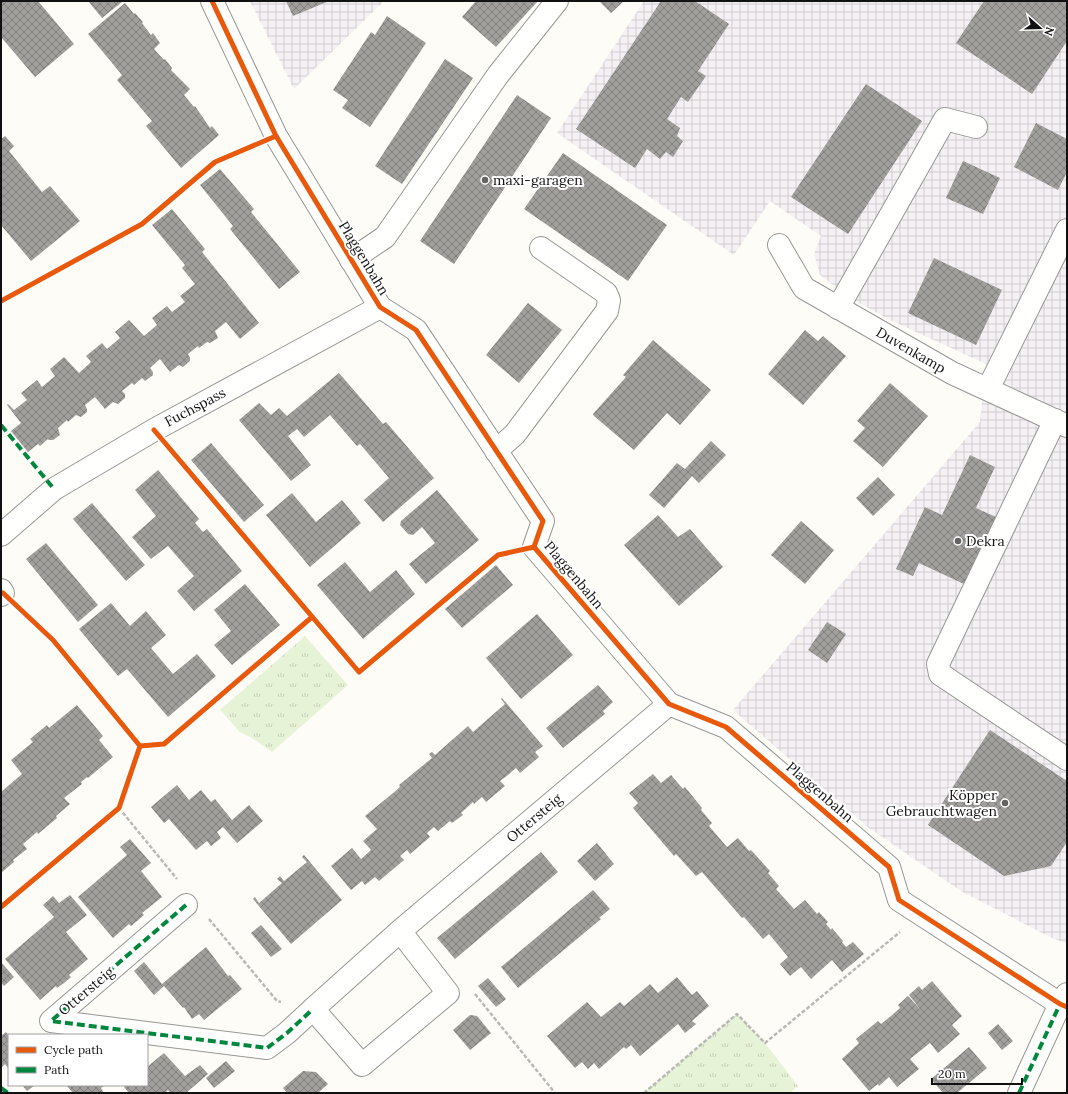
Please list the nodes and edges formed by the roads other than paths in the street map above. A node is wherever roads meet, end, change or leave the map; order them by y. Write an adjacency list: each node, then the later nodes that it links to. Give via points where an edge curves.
1 (212, 1): 7 (street, Plaggenbahn, via 276,136)
2 (557, 1): 7 (street, via 498,75 386,236)
3 (976, 127): 9 (street, via 945,119)
4 (1067, 230): 10 (street)
5 (779, 245): 9 (street, Duvenkamp, via 804,288)
6 (541, 248): 12 (street, via 606,293 609,300 608,311 514,434)
7 (351, 260): 8 (street, Plaggenbahn)
8 (380, 307): 12 (street, Plaggenbahn, via 416,330); 13 (street, Fuchspass, via 154,430 54,488)
9 (838, 308): 10 (street, Duvenkamp, via 952,373)
10 (988, 389): 11 (street, Duvenkamp)
11 (1061, 423): 17 (street, via 938,664 940,674)
12 (496, 451): 16 (street, Plaggenbahn, via 543,521 534,547)
13 (1, 535)
14 (1, 590): 15 (street)
15 (1, 595)
16 (668, 704): 19 (street, Ottersteig); 20 (street, Plaggenbahn, via 726,727 889,867 899,900)
17 (1067, 759)
18 (186, 905): 21 (street, Ottersteig, via 51,1020 267,1048 288,1033)
19 (400, 931): 21 (street, Ottersteig); 21 (street, via 448,993 362,1065)
20 (1065, 1002): 22 (street)
21 (313, 1009)
22 (1019, 1093)

